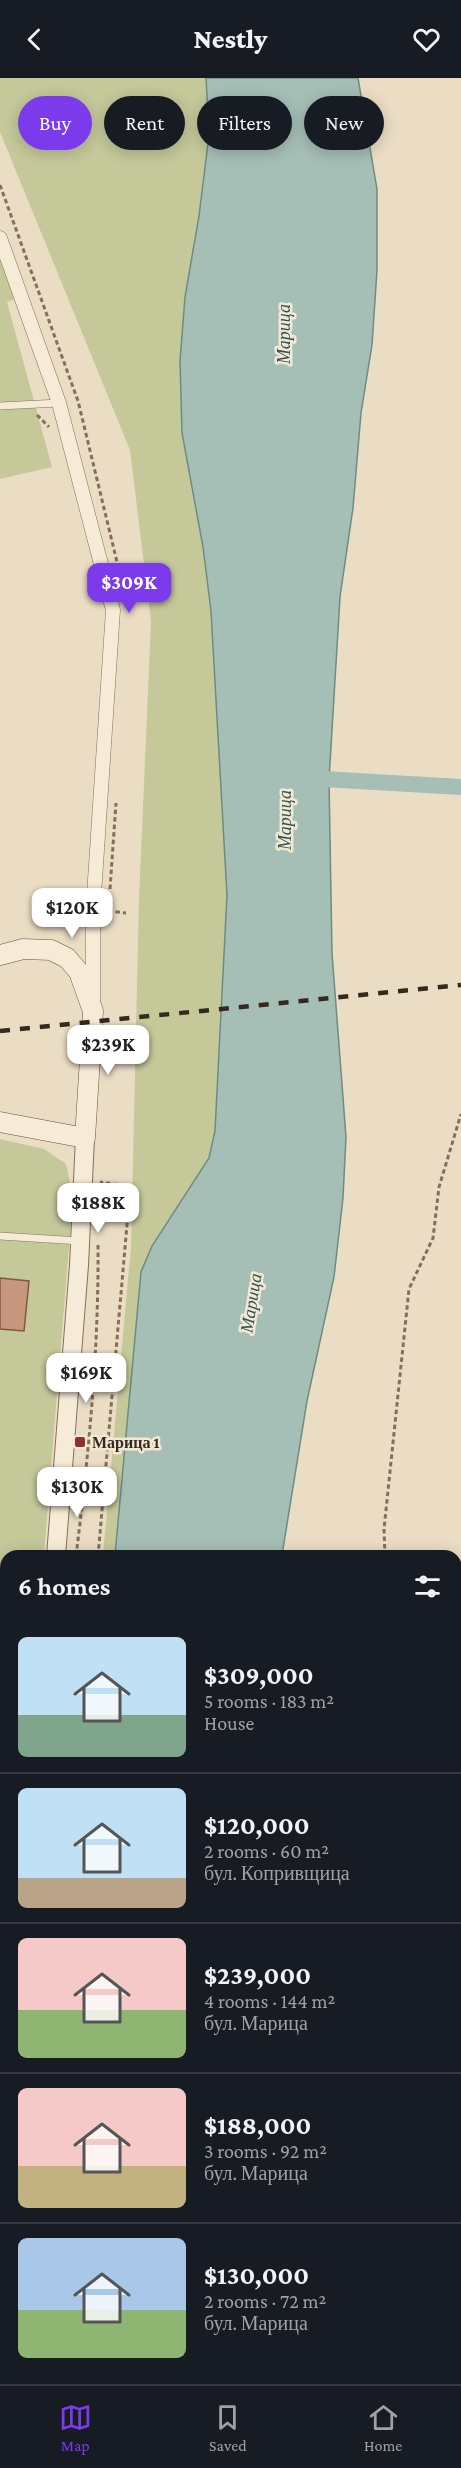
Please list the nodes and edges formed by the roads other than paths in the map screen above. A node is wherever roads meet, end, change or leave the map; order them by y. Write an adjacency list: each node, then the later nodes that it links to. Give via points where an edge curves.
1 (0, 238): 2 (street)
2 (59, 403): 3 (lane); 5 (street, via 113,610 93,910)
3 (0, 406)
4 (0, 955): 5 (main road, via 23,949 51,951 67,958 79,972)
5 (93, 1011): 7 (main road)
6 (0, 1122): 7 (main road)
7 (85, 1138): 9 (street)
8 (0, 1236): 9 (lane)
9 (80, 1241): 10 (street)
10 (56, 1550)

